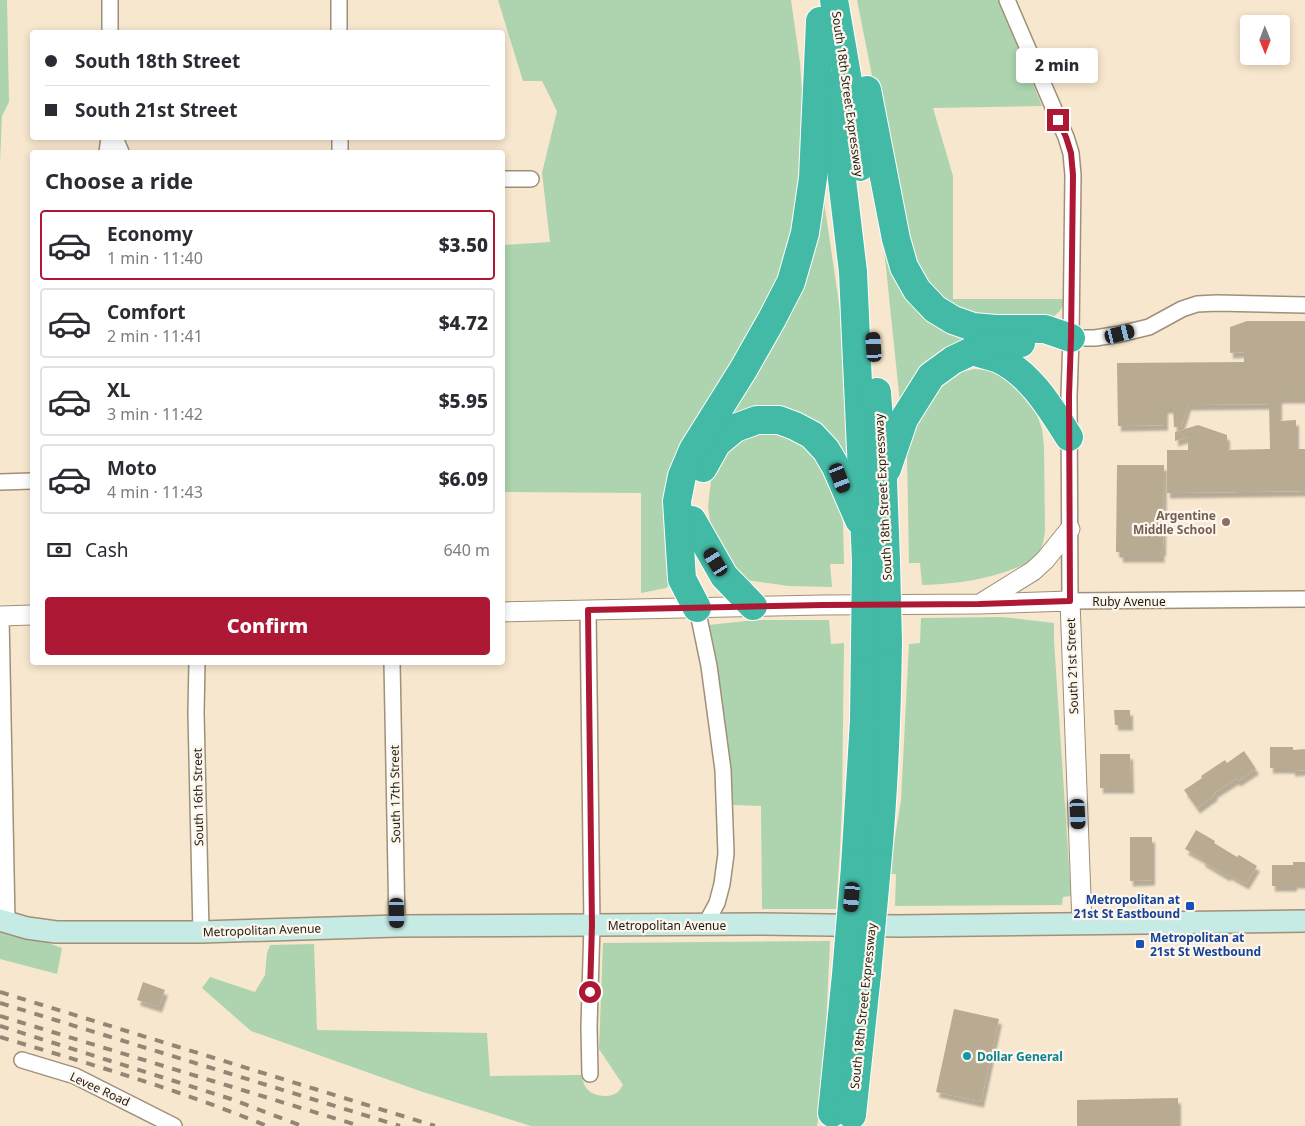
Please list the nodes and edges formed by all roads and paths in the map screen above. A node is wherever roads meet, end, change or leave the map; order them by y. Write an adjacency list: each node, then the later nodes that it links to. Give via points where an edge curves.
1 (110, 0): 5 (street)
2 (340, 0): 6 (street)
3 (1007, 0): 10 (street, South 21st Street, via 1071,153)
4 (827, 5): 10 (highway, via 865,79 896,239 904,267 917,290 935,309 973,327 1045,329); 13 (highway, South 18th Street Expressway, via 853,110 867,233); 18 (highway, South 18th Street Expressway, via 838,146 853,272); 24 (highway, via 813,178 804,233 791,282 743,370 693,450 682,476 677,501 682,579)
5 (110, 30)
6 (339, 30)
7 (505, 179): 8 (street)
8 (531, 180)
9 (1305, 305): 10 (street, via 1197,304 1149,327 1095,338)
10 (1071, 338): 11 (highway, via 996,344); 12 (street, South 21st Street)
11 (972, 351): 12 (highway, via 999,359 1024,376); 13 (highway, via 932,376 904,419)
12 (1069, 437): 17 (street, South 21st Street)
13 (883, 480): 19 (highway, South 18th Street Expressway)
14 (30, 481): 15 (street)
15 (0, 482)
16 (692, 520): 18 (highway, via 694,495 704,465 717,443 736,428 757,420 779,420 812,435 826,450); 23 (highway, via 724,576); 24 (highway, via 698,580)
17 (1070, 529): 21 (street, South 21st Street); 22 (street, via 1033,571)
18 (865, 534): 19 (highway, South 18th Street Expressway)
19 (876, 561): 40 (highway, South 18th Street Expressway, bridge, via 877,643 888,699 883,798 866,866)
20 (1305, 599): 21 (street, Ruby Avenue)
21 (1070, 601): 22 (street, Ruby Avenue); 33 (street, South 21st Street)
22 (979, 604): 23 (street, Ruby Avenue)
23 (753, 606): 24 (street, Ruby Avenue)
24 (697, 608): 25 (street, Ruby Avenue); 35 (street, via 710,666 723,770 726,854 721,890)
25 (588, 610): 26 (street, Ruby Avenue); 34 (street)
26 (505, 612)
27 (30, 615): 28 (street)
28 (0, 616): 31 (street)
29 (197, 665): 37 (street, South 16th Street)
30 (392, 665): 36 (street, South 17th Street)
31 (3, 921): 37 (main road, Metropolitan Avenue, via 56,932)
32 (1305, 921): 33 (main road, Metropolitan Avenue)
33 (1082, 924): 35 (main road, Metropolitan Avenue)
34 (592, 925): 35 (main road, Metropolitan Avenue); 36 (main road, Metropolitan Avenue); 39 (street)
35 (705, 925)
36 (397, 926): 37 (main road, Metropolitan Avenue)
37 (201, 932)
38 (22, 1060): 41 (street, Levee Road, via 75,1076)
39 (590, 1074)
40 (842, 1114)
41 (174, 1126)

